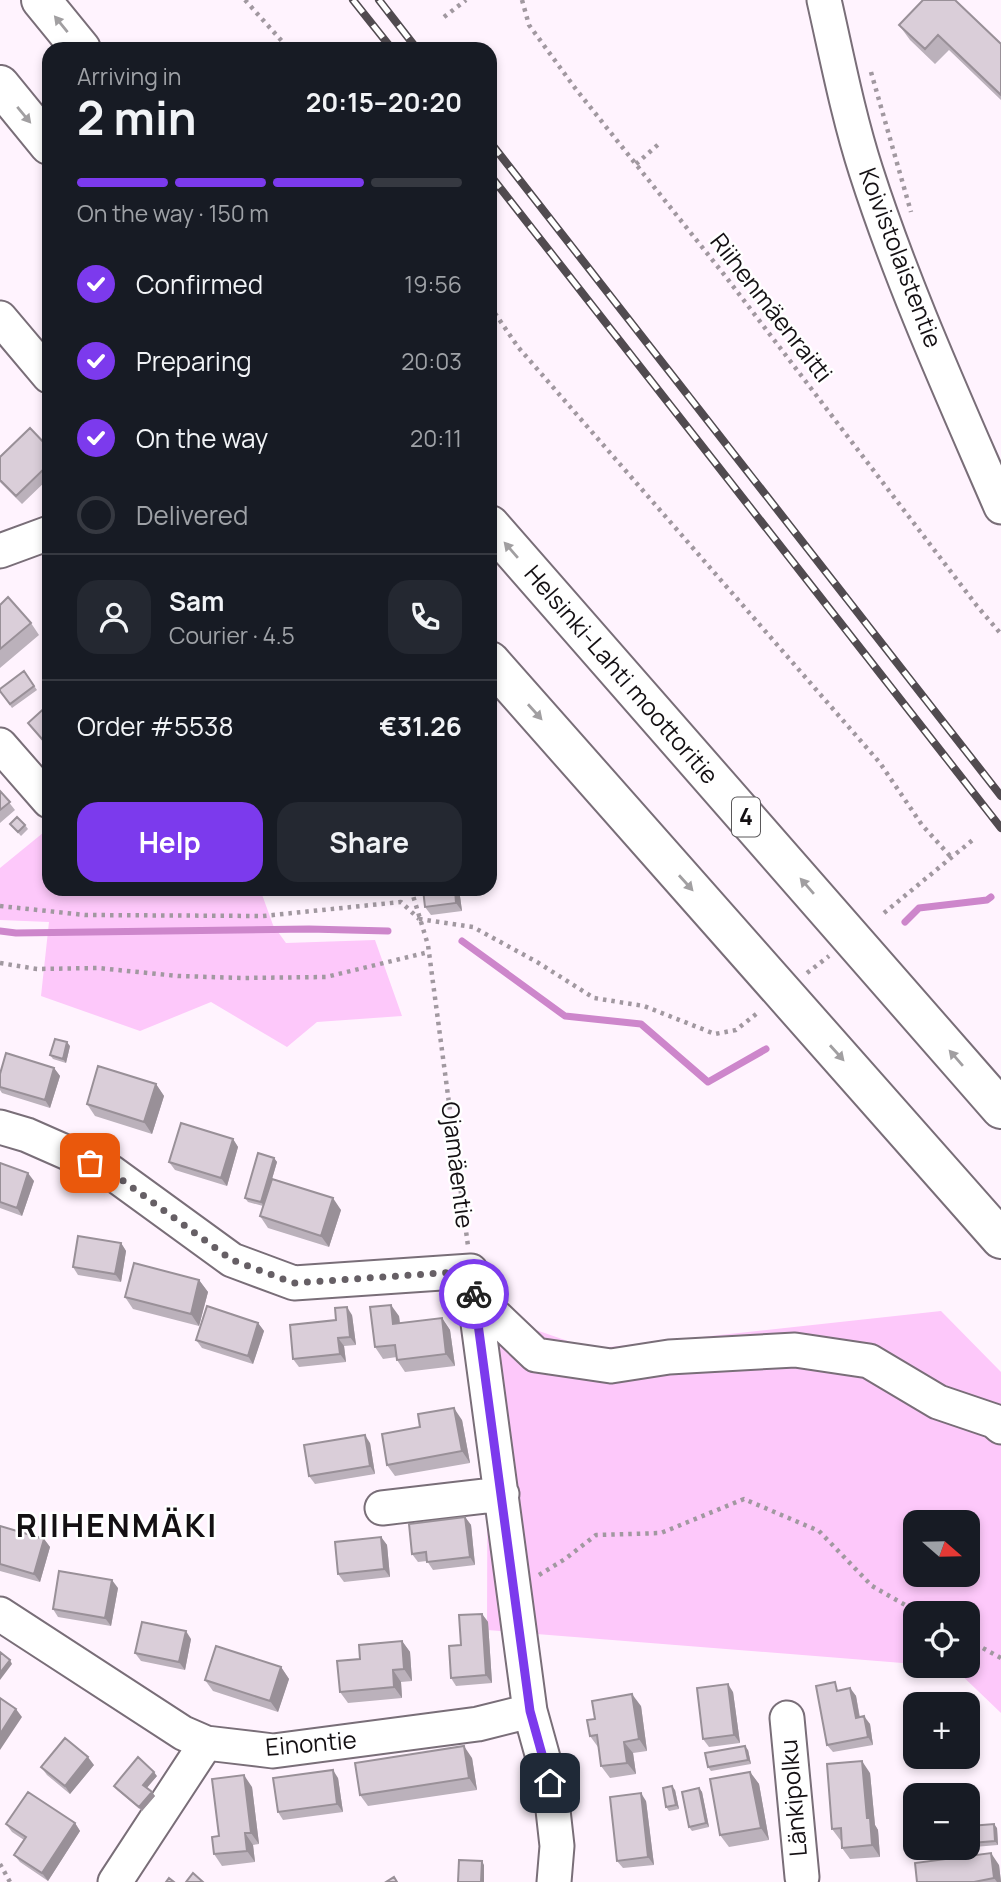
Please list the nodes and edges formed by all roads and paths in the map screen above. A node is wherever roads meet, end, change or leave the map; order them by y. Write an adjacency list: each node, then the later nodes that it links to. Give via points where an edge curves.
1 (41, 0): 7 (highway, one-way to 1)
2 (245, 0): 8 (path)
3 (466, 0): 6 (path)
4 (522, 0): 13 (path, Riihenmäenraitti, via 529,25)
5 (824, 0): 18 (street, Koivistolaistentie, via 866,171 904,277)
6 (444, 17)
7 (75, 42)
8 (283, 42)
9 (868, 62): 14 (path)
10 (0, 85): 11 (highway, one-way to 11)
11 (42, 136)
12 (661, 142): 13 (path)
13 (636, 164): 22 (path, Riihenmäenraitti)
14 (912, 214)
15 (497, 316): 27 (path, via 519,347 880,763 922,825)
16 (0, 318): 17 (street)
17 (42, 368)
18 (1001, 506)
19 (497, 533): 37 (highway, Helsinki-Lahti moottoritie / 4, one-way to 19)
20 (42, 536): 21 (street)
21 (0, 551)
22 (1001, 634)
23 (497, 670): 39 (highway, one-way to 39)
24 (0, 745): 25 (street)
25 (42, 793)
26 (975, 838): 27 (path)
27 (951, 857): 30 (path)
28 (413, 896): 31 (path, Ojamäentie)
29 (0, 906): 31 (path, via 85,915 262,916 401,902)
30 (884, 913)
31 (419, 919): 32 (path, Ojamäentie); 36 (path, via 473,928 594,998 644,1006 715,1034 736,1030)
32 (429, 952): 34 (path, via 326,977 178,976); 40 (path, Ojamäentie)
33 (834, 952): 35 (path)
34 (0, 963)
35 (807, 973)
36 (760, 1011)
37 (1001, 1109)
38 (0, 1128): 40 (street, via 111,1172 232,1260 294,1283)
39 (1001, 1240)
40 (472, 1283): 41 (street, via 536,1355 611,1366 669,1357 795,1350 869,1361 938,1402); 42 (street)
41 (1001, 1427)
42 (502, 1494): 43 (street); 44 (street)
43 (382, 1508)
44 (514, 1589): 45 (path, via 596,1535 661,1533 744,1499 819,1531 872,1586); 49 (street)
45 (903, 1604)
46 (0, 1614): 51 (street, Einontie, via 183,1733)
47 (980, 1647): 48 (path)
48 (1001, 1658)
49 (530, 1711): 51 (street, Einontie, via 478,1724 273,1751); 56 (street, via 550,1783 558,1846)
50 (787, 1718): 53 (street, Länkipolku)
51 (206, 1743): 55 (street)
52 (0, 1864): 54 (path)
53 (796, 1880)
54 (10, 1882)
55 (115, 1882)
56 (554, 1882)

